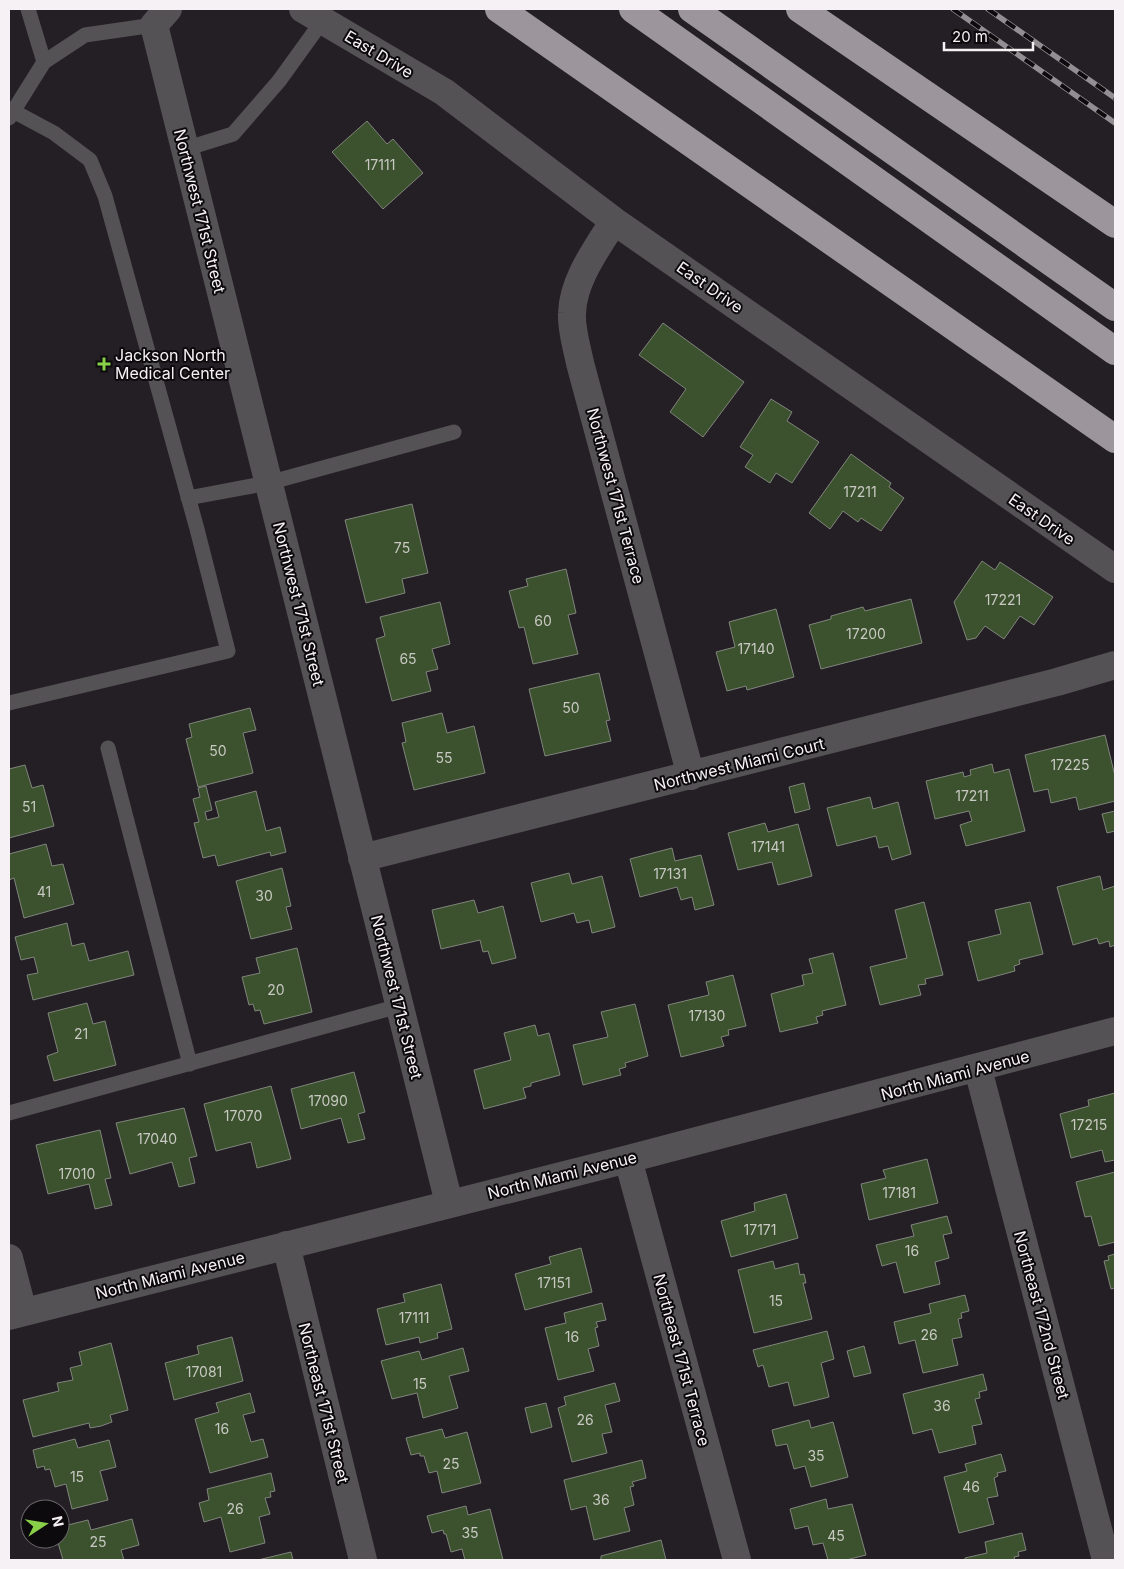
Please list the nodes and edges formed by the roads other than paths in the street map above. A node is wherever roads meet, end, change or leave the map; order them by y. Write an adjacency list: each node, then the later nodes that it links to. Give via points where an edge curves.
1 (28, 9): 8 (lane)
2 (499, 9): 16 (highway)
3 (633, 9): 14 (highway)
4 (692, 9): 13 (highway)
5 (800, 9): 12 (highway)
6 (313, 15): 10 (lane, via 278,81 232,134); 11 (street, East Drive, via 444,92)
7 (161, 17): 8 (lane, via 85,35); 10 (street, Northwest 171st Street)
8 (44, 62): 9 (lane)
9 (11, 115): 18 (lane, via 54,133 90,160 105,196)
10 (185, 149): 17 (street, Northwest 171st Street)
11 (614, 221): 19 (street, East Drive); 23 (street, Northwest 171st Terrace, via 577,288 572,313 580,363)
12 (1115, 224)
13 (1115, 307)
14 (1115, 351)
15 (454, 432): 17 (lane)
16 (1115, 439)
17 (268, 483): 18 (lane); 24 (street, Northwest 171st Street)
18 (188, 498): 21 (lane, via 228,651)
19 (1115, 569)
20 (1115, 665): 23 (street, Northwest Miami Court)
21 (9, 703)
22 (108, 748): 27 (lane)
23 (690, 776): 24 (street, Northwest Miami Court)
24 (362, 858): 25 (street, Northwest 171st Street)
25 (399, 1006): 27 (lane); 31 (street, Northwest 171st Street)
26 (1115, 1031): 28 (street, North Miami Avenue)
27 (190, 1064): 29 (lane)
28 (978, 1069): 30 (street, North Miami Avenue); 37 (street, Northeast 172nd Street)
29 (9, 1113)
30 (628, 1160): 31 (street, North Miami Avenue); 36 (street, Northeast 171st Terrace)
31 (449, 1203): 32 (street, North Miami Avenue)
32 (286, 1245): 34 (street, North Miami Avenue); 35 (street, Northeast 171st Street)
33 (9, 1258): 34 (street)
34 (16, 1314)
35 (363, 1560)
36 (737, 1560)
37 (1106, 1560)

